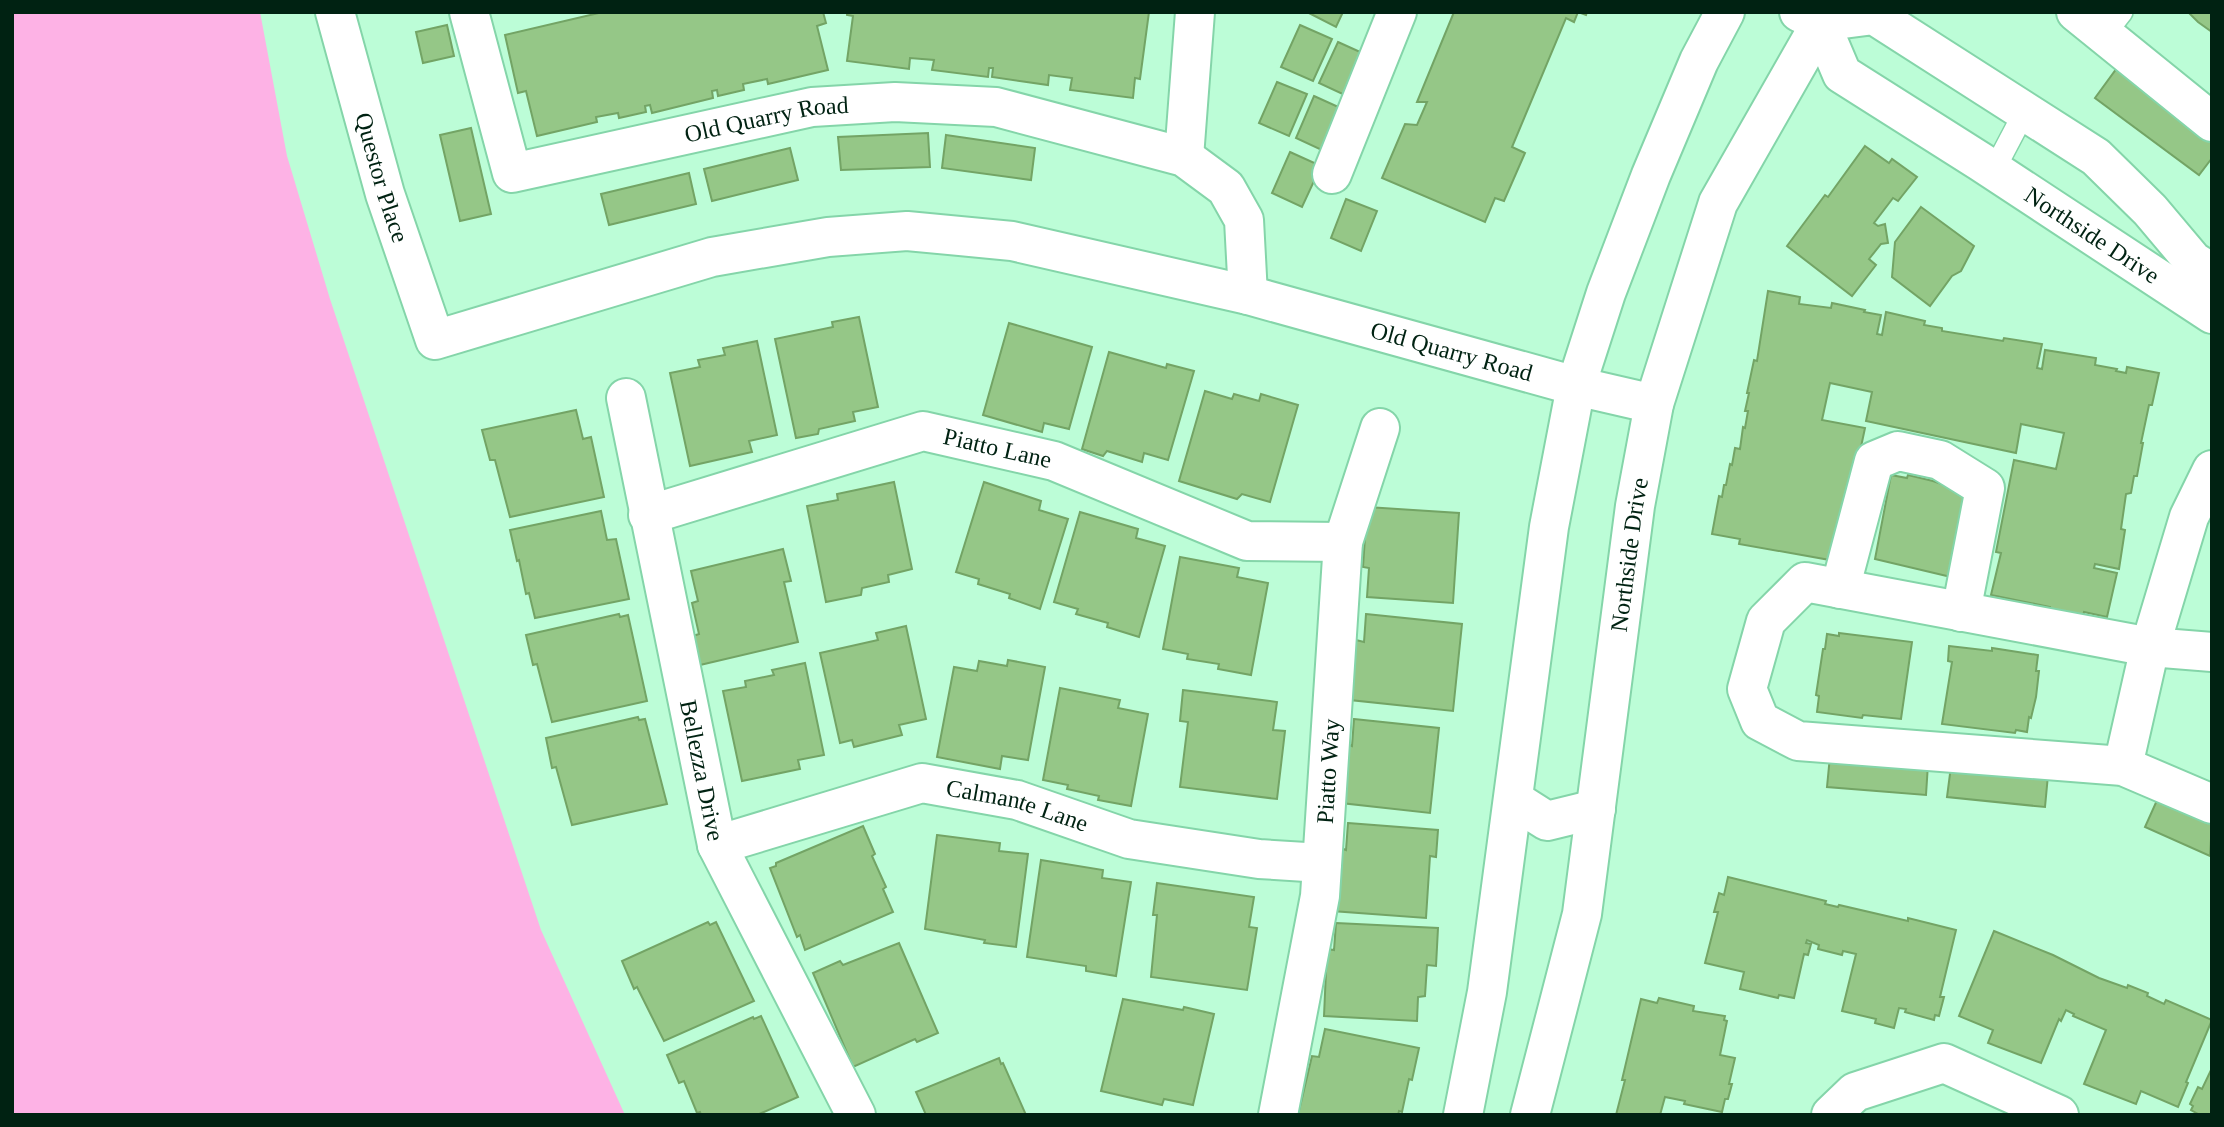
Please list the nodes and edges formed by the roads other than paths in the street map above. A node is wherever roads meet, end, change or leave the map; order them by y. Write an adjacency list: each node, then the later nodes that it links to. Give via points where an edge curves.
1 (335, 12): 18 (street, Questor Place, via 385,194)
2 (469, 12): 10 (street, Old Quarry Road, via 512,173 813,107 895,102 996,107)
3 (1195, 12): 10 (street)
4 (1397, 12): 12 (street)
5 (1725, 12): 19 (street, via 1651,175)
6 (1815, 16): 8 (street, Northside Drive, via 1874,15); 11 (street, Northside Drive, via 1842,74); 21 (street, Northside Drive, via 1718,203)
7 (2100, 20): 9 (street)
8 (2025, 111): 11 (lane); 13 (street, Northside Drive, via 2096,157)
9 (2209, 113)
10 (1184, 157): 16 (street, Old Quarry Road, via 1226,188 1244,220)
11 (1994, 170): 14 (street, Northside Drive)
12 (1332, 174)
13 (2158, 220): 14 (street, via 2163,240 2156,256); 15 (street, Northside Drive, via 2193,261)
14 (2135, 263): 17 (street, Northside Drive)
15 (2212, 273)
16 (1248, 295): 18 (street, Old Quarry Road, via 1012,241 907,231 828,237 712,257); 19 (street, Old Quarry Road)
17 (2212, 314)
18 (435, 340)
19 (1576, 386): 21 (street, Old Quarry Road); 31 (street, via 1549,527)
20 (626, 398): 24 (street, Bellezza Drive)
21 (1654, 404): 33 (street, Northside Drive, via 1635,506)
22 (1380, 428): 25 (street, Piatto Way)
23 (2212, 470): 28 (street, via 2189,517)
24 (648, 514): 25 (street, Piatto Lane, via 923,431 1054,461 1247,541); 34 (street, Bellezza Drive)
25 (1343, 542): 35 (street, Piatto Way)
26 (1840, 589): 27 (street); 27 (street, via 1874,461 1898,451 1940,460 1985,488); 30 (street, via 1805,582 1766,621 1747,689 1760,722 1798,741)
27 (1961, 612): 28 (street)
28 (2150, 647): 29 (street); 30 (street)
29 (2212, 652)
30 (2123, 766): 32 (street)
31 (1514, 800): 33 (street, via 1547,821); 38 (street, via 1487,992)
32 (2212, 804)
33 (1596, 809): 39 (street, Northside Drive, via 1579,926)
34 (718, 845): 35 (street, Calmante Lane, via 922,783 1017,800 1129,839 1259,859); 36 (street, Bellezza Drive)
35 (1322, 863): 37 (street, Piatto Way, via 1320,896)
36 (856, 1115)
37 (1278, 1115)
38 (1463, 1115)
39 (1530, 1115)
40 (1831, 1115): 41 (street, via 1855,1092 1944,1063)
41 (2059, 1115)

